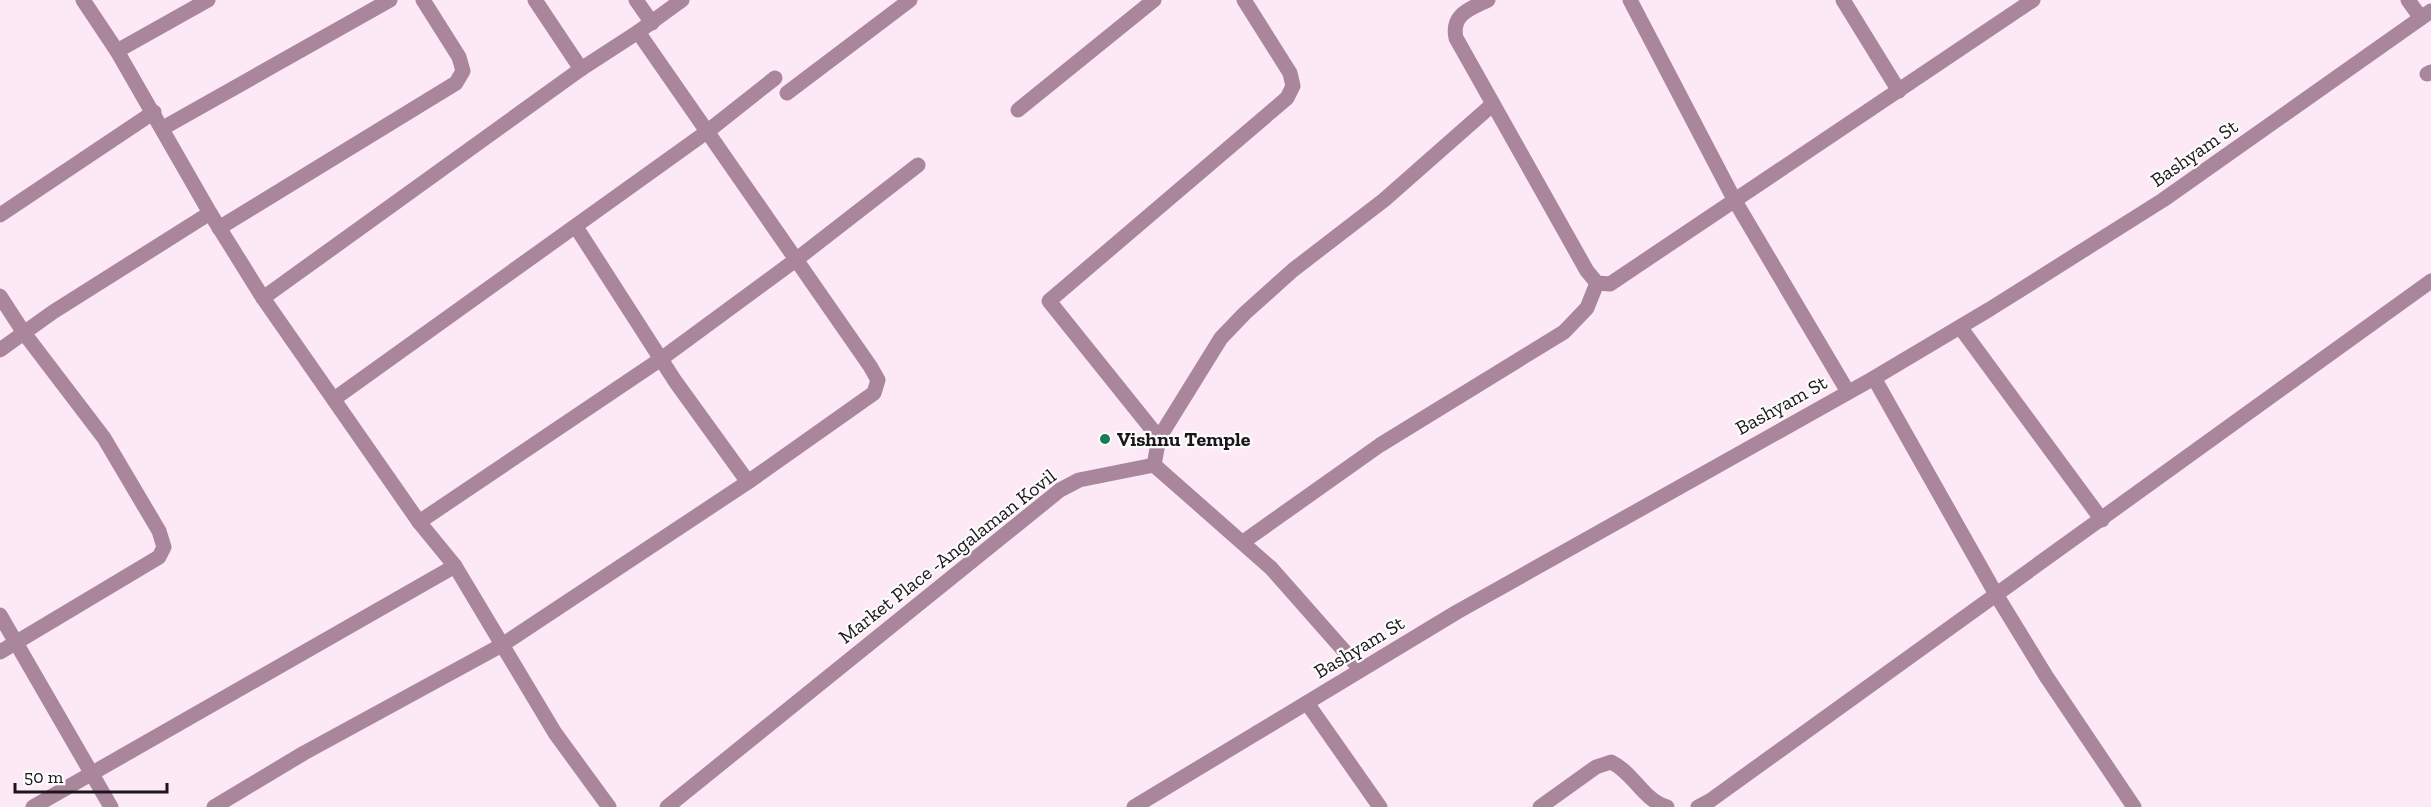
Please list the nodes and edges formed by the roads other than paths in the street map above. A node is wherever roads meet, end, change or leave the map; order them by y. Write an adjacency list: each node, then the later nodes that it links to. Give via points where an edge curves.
1 (83, 0): 19 (street)
2 (208, 0): 19 (street)
3 (390, 0): 27 (street)
4 (423, 0): 34 (street, via 459,57 463,71 456,82)
5 (535, 0): 20 (street)
6 (636, 0): 17 (street)
7 (682, 0): 17 (street)
8 (910, 0): 23 (street)
9 (1154, 0): 25 (street)
10 (1244, 0): 47 (street, via 1290,73 1293,86 1287,98 1049,302)
11 (1488, 0): 24 (street, via 1459,17 1454,27 1456,38)
12 (1630, 0): 30 (street)
13 (1843, 0): 22 (street)
14 (2033, 0): 22 (street)
15 (2408, 0): 16 (street)
16 (2426, 15): 40 (street, Bashyam St, via 2163,200)
17 (652, 23): 18 (street)
18 (638, 33): 20 (street); 28 (street)
19 (117, 51): 26 (street)
20 (581, 69): 39 (street)
21 (775, 78): 28 (street)
22 (1899, 91): 30 (street)
23 (787, 93)
24 (1493, 104): 37 (street); 47 (street, via 1384,200 1293,270 1245,313 1221,338)
25 (1018, 110)
26 (153, 112): 27 (street); 32 (street)
27 (163, 128): 31 (street)
28 (708, 132): 33 (street); 35 (street)
29 (918, 165): 35 (street)
30 (1735, 201): 37 (street, via 1622,278 1610,284); 45 (street)
31 (210, 213): 34 (street); 41 (street)
32 (0, 215)
33 (576, 227): 43 (street); 46 (street)
34 (219, 228): 39 (street)
35 (797, 259): 43 (street); 49 (street, via 878,380 874,393)
36 (2431, 281): 50 (street)
37 (1597, 283): 52 (street, via 1587,308 1564,332 1380,445)
38 (0, 296): 41 (street)
39 (263, 297): 46 (street)
40 (1960, 327): 44 (street, Bashyam St); 50 (street)
41 (24, 333): 42 (street); 56 (street, via 104,438 159,531 164,547 159,557)
42 (0, 350)
43 (661, 359): 49 (street); 51 (street)
44 (1874, 378): 45 (street, Bashyam St); 54 (street)
45 (1848, 392): 59 (street, Bashyam St, via 1467,606)
46 (334, 399): 51 (street)
47 (1159, 438): 48 (street)
48 (1154, 465): 52 (street); 66 (street, Market Place -Angalaman Kovil, via 1079,480 1060,490)
49 (748, 482): 57 (street)
50 (2102, 520): 54 (street)
51 (419, 522): 53 (street)
52 (1244, 542): 59 (street)
53 (455, 566): 57 (street); 61 (street)
54 (1997, 596): 71 (street); 72 (street)
55 (0, 615): 56 (street)
56 (15, 643): 58 (street); 61 (street)
57 (502, 645): 64 (street); 65 (street, via 555,734)
58 (0, 652)
59 (1361, 670): 60 (street, Bashyam St)
60 (1307, 703): 67 (street, Bashyam St); 68 (street)
61 (92, 775): 62 (street); 63 (street)
62 (33, 807)
63 (111, 807)
64 (214, 807)
65 (609, 807)
66 (667, 807)
67 (1134, 807)
68 (1380, 807)
69 (1540, 807): 70 (street, via 1596,767 1611,762 1623,768 1655,804)
70 (1667, 807)
71 (1698, 807)
72 (2134, 807)

